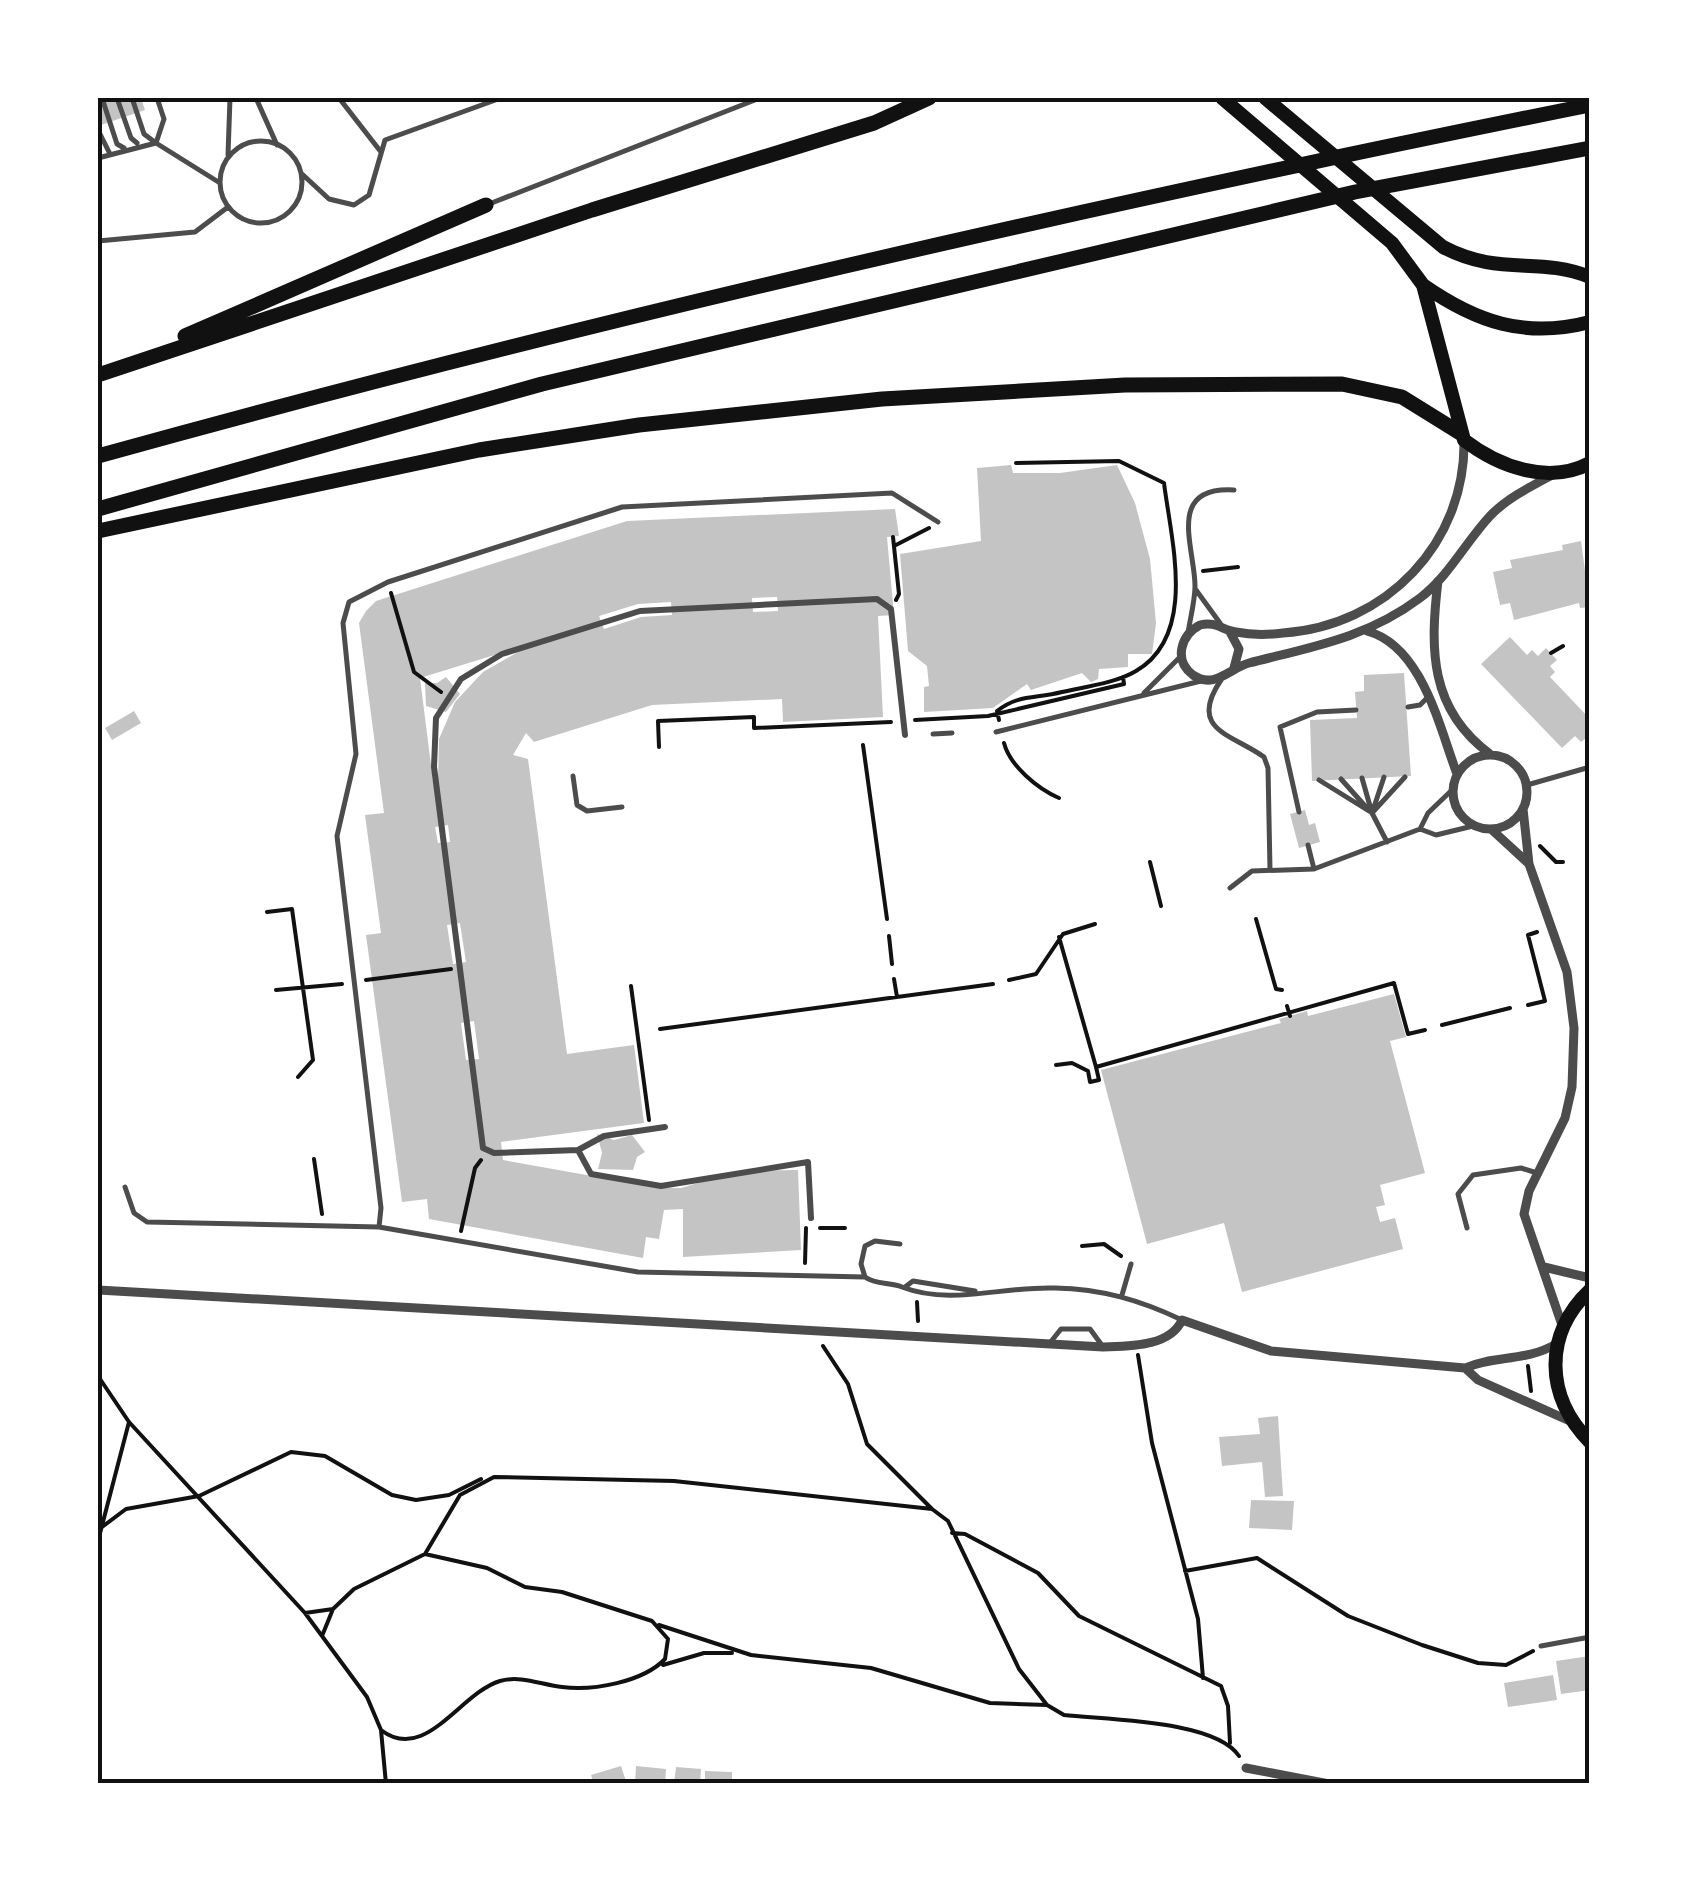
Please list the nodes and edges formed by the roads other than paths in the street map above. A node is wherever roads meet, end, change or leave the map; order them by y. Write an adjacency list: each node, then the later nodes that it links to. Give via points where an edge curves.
1 (102, 98): 18 (lane, via 117,144)
2 (116, 98): 16 (lane, via 131,138)
3 (132, 98): 15 (lane, via 144,134)
4 (156, 98): 15 (lane, via 164,119)
5 (230, 98): 23 (lane)
6 (340, 98): 20 (lane)
7 (501, 98): 20 (lane, via 385,140)
8 (760, 98): 26 (lane)
9 (928, 98): 32 (highway, via 874,123)
10 (1265, 98): 29 (main road, via 1428,234 1470,261)
11 (258, 99): 17 (lane)
12 (1228, 102): 30 (main road, via 1392,243)
13 (1590, 104): 35 (highway, via 1150,194 631,316)
14 (98, 130): 21 (lane, via 103,148)
15 (156, 143): 16 (lane); 25 (lane)
16 (140, 144): 18 (lane)
17 (277, 145): 23 (lane, via 246,144); 24 (lane, via 294,157)
18 (127, 148): 21 (lane)
19 (1590, 148): 39 (highway, via 1355,192 542,384)
20 (381, 152): 24 (lane, via 369,195 354,206 330,199)
21 (112, 153): 22 (lane)
22 (98, 158)
23 (228, 158): 25 (lane)
24 (302, 174): 27 (lane, via 302,191 281,219 251,223)
25 (220, 183): 27 (lane)
26 (486, 205): 32 (highway)
27 (228, 207): 28 (lane, via 195,232)
28 (98, 241)
29 (1590, 277)
30 (1424, 285): 31 (main road, via 1460,311 1510,328); 34 (main road)
31 (1590, 322)
32 (128, 363): 33 (highway)
33 (98, 375)
34 (1462, 436): 37 (main road, via 1514,468); 41 (highway, via 1402,397 1342,384 1125,385 882,399 479,450); 44 (street, via 1462,491 1449,526 1413,573 1352,612 1310,628)
35 (98, 456)
36 (1585, 469): 37 (main road)
37 (1556, 473): 42 (street, via 1500,507)
38 (1234, 490): 43 (lane, via 1214,491 1189,514)
39 (98, 509)
40 (938, 522): 90 (lane, via 892,493 622,507 359,593 344,613 356,754 337,836)
41 (98, 531)
42 (1438, 581): 45 (street); 61 (street, via 1433,660 1460,726)
43 (1196, 590): 44 (lane); 46 (lane)
44 (1226, 629): 46 (street, via 1208,623); 48 (street, via 1238,650)
45 (1368, 631): 48 (street); 52 (street, via 1403,652)
46 (1188, 634): 47 (street)
47 (1182, 656): 50 (street, via 1187,669); 51 (lane)
48 (1234, 668): 49 (street)
49 (1222, 678): 50 (street); 83 (lane, via 1208,701 1212,723 1264,758 1268,768)
50 (1204, 680): 51 (lane)
51 (1142, 695): 57 (lane)
52 (1427, 698): 53 (lane); 63 (street)
53 (1408, 707)
54 (1345, 710): 55 (lane); 56 (lane); 74 (lane, via 1290,720 1278,732)
55 (1356, 710)
56 (1338, 719)
57 (998, 729)
58 (952, 733): 59 (lane)
59 (933, 734)
60 (905, 735): 86 (street, via 890,609 877,598 640,611 502,654 460,679 436,718 434,767 487,1152)
61 (1490, 754): 63 (street, via 1470,760); 70 (street, via 1513,763)
62 (1590, 766): 70 (lane)
63 (1457, 774): 71 (street)
64 (573, 776): 72 (lane, via 577,805 587,811)
65 (1405, 776): 75 (lane)
66 (1362, 778): 75 (lane)
67 (1384, 778): 75 (lane)
68 (1320, 780): 75 (lane)
69 (1341, 780): 75 (lane)
70 (1526, 786): 73 (street)
71 (1452, 790): 76 (street, via 1459,814); 77 (lane)
72 (622, 807)
73 (1523, 809): 78 (street); 81 (street)
74 (1298, 812)
75 (1372, 813): 79 (lane)
76 (1473, 826): 77 (lane, via 1436,835); 78 (street)
77 (1420, 829): 79 (lane)
78 (1491, 830): 81 (street)
79 (1387, 842): 82 (lane)
80 (1308, 845): 82 (lane)
81 (1529, 864): 87 (street, via 1568,972 1574,1028 1565,1118)
82 (1314, 869): 83 (lane)
83 (1270, 871): 84 (lane, via 1252,871)
84 (1230, 888)
85 (665, 1127): 86 (street, via 604,1136)
86 (578, 1150): 89 (street, via 591,1174 661,1186 808,1162)
87 (1537, 1173): 91 (lane, via 1521,1168 1473,1175 1458,1194); 94 (street, via 1525,1226)
88 (125, 1187): 90 (lane, via 134,1213 148,1222)
89 (811, 1218)
90 (379, 1228): 95 (lane, via 638,1272)
91 (1467, 1228)
92 (900, 1244): 95 (lane, via 865,1246)
93 (1131, 1264): 101 (lane)
94 (1544, 1267): 96 (street); 103 (street)
95 (865, 1278): 97 (lane)
96 (1590, 1278)
97 (904, 1287): 100 (lane, via 913,1281); 100 (lane, via 928,1296)
98 (98, 1290): 104 (street)
99 (1590, 1290): 103 (main road)
100 (978, 1292): 101 (lane, via 1052,1288)
101 (1122, 1294): 102 (lane)
102 (1182, 1320): 106 (street, via 1172,1334); 107 (street, via 1271,1351)
103 (1562, 1326): 105 (main road)
104 (1048, 1344): 106 (street); 106 (lane, via 1061,1329 1090,1329)
105 (1556, 1344): 107 (street, via 1514,1361); 108 (main road, via 1555,1381)
106 (1103, 1347)
107 (1465, 1368): 108 (street)
108 (1572, 1422): 109 (main road)
109 (1590, 1442)
110 (1590, 1638): 111 (lane)
111 (1541, 1646)
112 (1246, 1768): 113 (street)
113 (1329, 1784)

